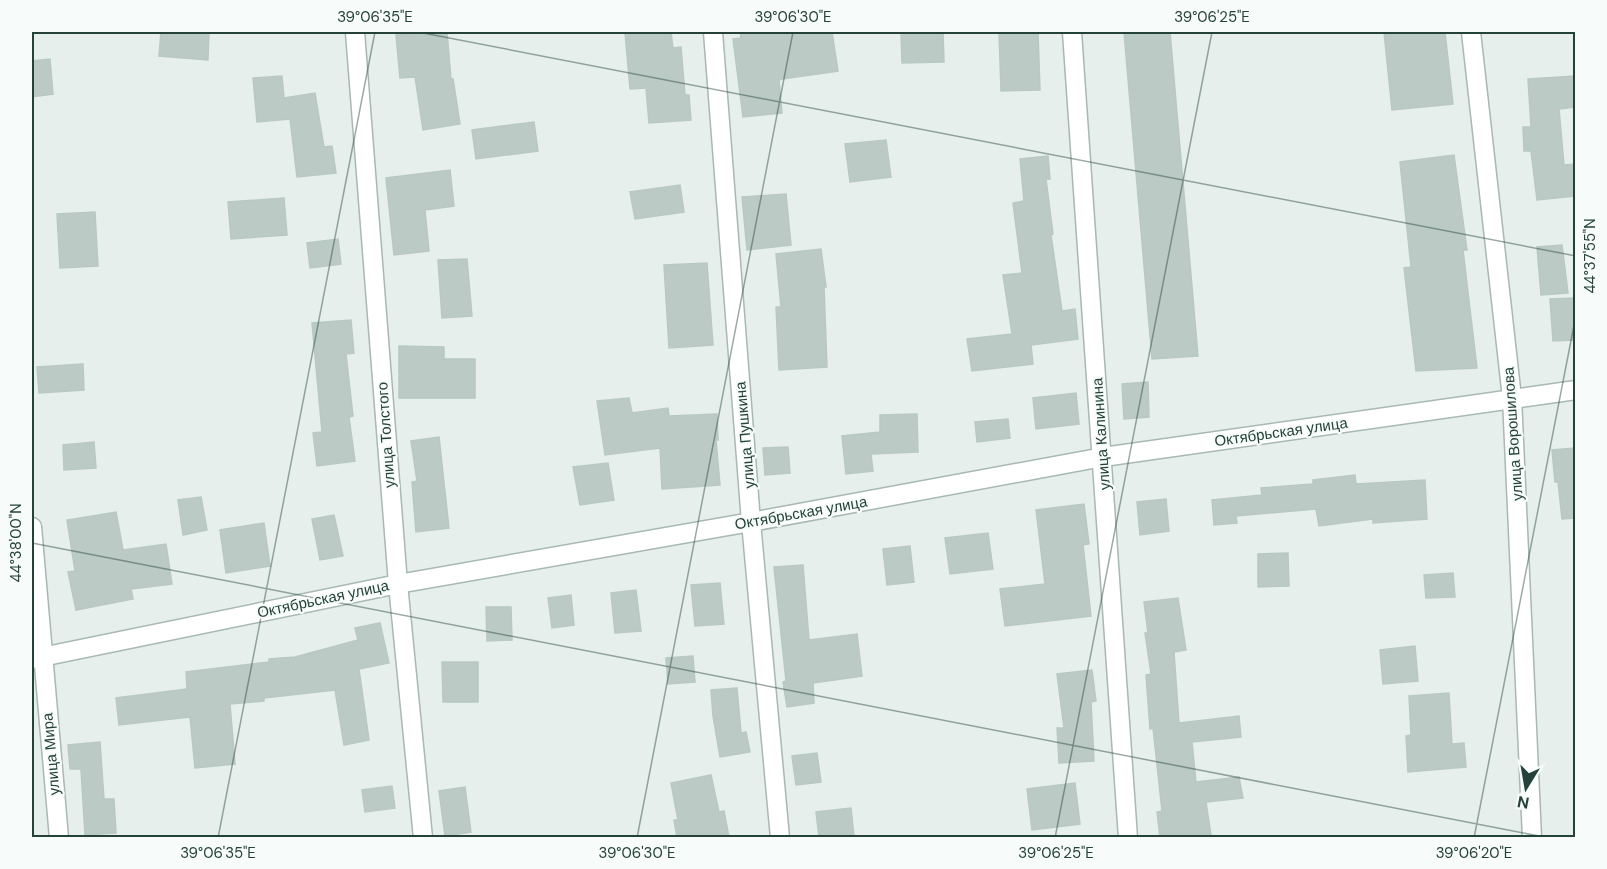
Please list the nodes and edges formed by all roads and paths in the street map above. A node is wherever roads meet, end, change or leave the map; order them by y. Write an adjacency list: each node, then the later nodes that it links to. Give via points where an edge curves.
1 (356, 32): 10 (street, улица Толстого)
2 (713, 32): 8 (street, улица Пушкина)
3 (1072, 32): 7 (street, улица Калинина)
4 (1471, 32): 6 (street, улица Ворошилова)
5 (1575, 390): 6 (street, Октябрьская улица)
6 (1512, 398): 7 (street, Октябрьская улица); 16 (street, улица Ворошилова)
7 (1103, 457): 8 (street, Октябрьская улица); 15 (street, улица Калинина)
8 (752, 522): 10 (street, Октябрьская улица); 14 (street, улица Пушкина)
9 (32, 527): 11 (street, улица Мира)
10 (398, 584): 11 (street, Октябрьская улица); 13 (street, улица Толстого)
11 (37, 658): 12 (street, улица Мира)
12 (59, 837)
13 (423, 837)
14 (780, 837)
15 (1128, 837)
16 (1532, 837)

